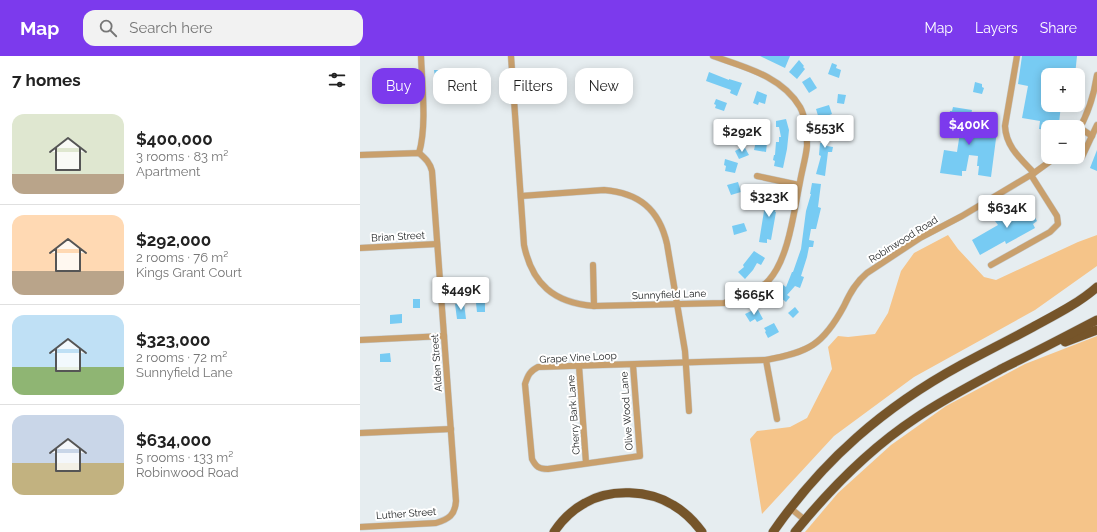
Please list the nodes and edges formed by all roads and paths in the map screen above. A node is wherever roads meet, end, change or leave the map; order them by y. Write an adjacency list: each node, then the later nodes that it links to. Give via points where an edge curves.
1 (421, 56): 11 (street, via 422,120)
2 (511, 56): 17 (street, Sunnyfield Lane)
3 (713, 56): 16 (street, Sunnyfield Lane, via 780,84 801,108 805,120 807,147)
4 (1017, 56): 14 (street, via 1005,131 1010,146)
5 (1097, 75): 6 (street, via 1095,90)
6 (1084, 120)
7 (1097, 125): 9 (street)
8 (1085, 133): 9 (street)
9 (1092, 136): 10 (street)
10 (1085, 151)
11 (419, 153): 12 (street); 18 (street, Alden Street, via 426,158 432,172)
12 (360, 155)
13 (1047, 164): 14 (street, Robinwood Road)
14 (1033, 174): 21 (street, via 1057,216 1058,224 1050,232); 29 (street, Robinwood Road, via 920,238 867,273 854,286 835,322 824,336 811,346 799,353)
15 (757, 176): 16 (street)
16 (799, 185): 23 (street, Sunnyfield Lane, via 784,253 770,279 760,289 749,296 724,303)
17 (521, 196): 23 (street, via 604,190 624,193 644,203 660,222 664,232); 24 (street, Sunnyfield Lane, via 526,251 538,280 546,289 569,302)
18 (437, 244): 19 (street, Brian Street); 27 (street, Alden Street)
19 (360, 248)
20 (593, 265): 24 (street)
21 (991, 265)
22 (1097, 286): 40 (highway, via 1056,315 960,366 898,405 855,438 834,458)
23 (677, 303): 24 (street, Sunnyfield Lane); 30 (street)
24 (594, 306)
25 (1097, 320): 33 (highway)
26 (1097, 330): 33 (highway)
27 (444, 336): 28 (street); 36 (street, Alden Street)
28 (360, 340)
29 (766, 360): 30 (street, Robinwood Road); 35 (street)
30 (686, 363): 31 (street, Grape Vine Loop); 34 (street)
31 (633, 365): 32 (street, Grape Vine Loop); 38 (street, Olive Wood Lane)
32 (579, 366): 39 (street, Cherry Bark Lane); 39 (street, Grape Vine Loop, via 538,367 532,370 525,384 532,459 535,466 548,469)
33 (996, 372): 42 (highway, via 939,403 892,436 847,474)
34 (689, 411)
35 (777, 419)
36 (451, 429): 37 (street); 41 (street, Alden Street, via 456,501)
37 (360, 433)
38 (640, 456): 39 (street, Grape Vine Loop)
39 (586, 463)
40 (790, 508): 42 (street); 46 (highway)
41 (452, 515): 43 (street, Luther Street, via 436,523)
42 (805, 520): 47 (highway)
43 (360, 526)
44 (554, 532): 45 (highway, via 571,512 586,502 600,496 619,493 646,495 672,503)
45 (702, 532)
46 (773, 532)
47 (795, 532)

